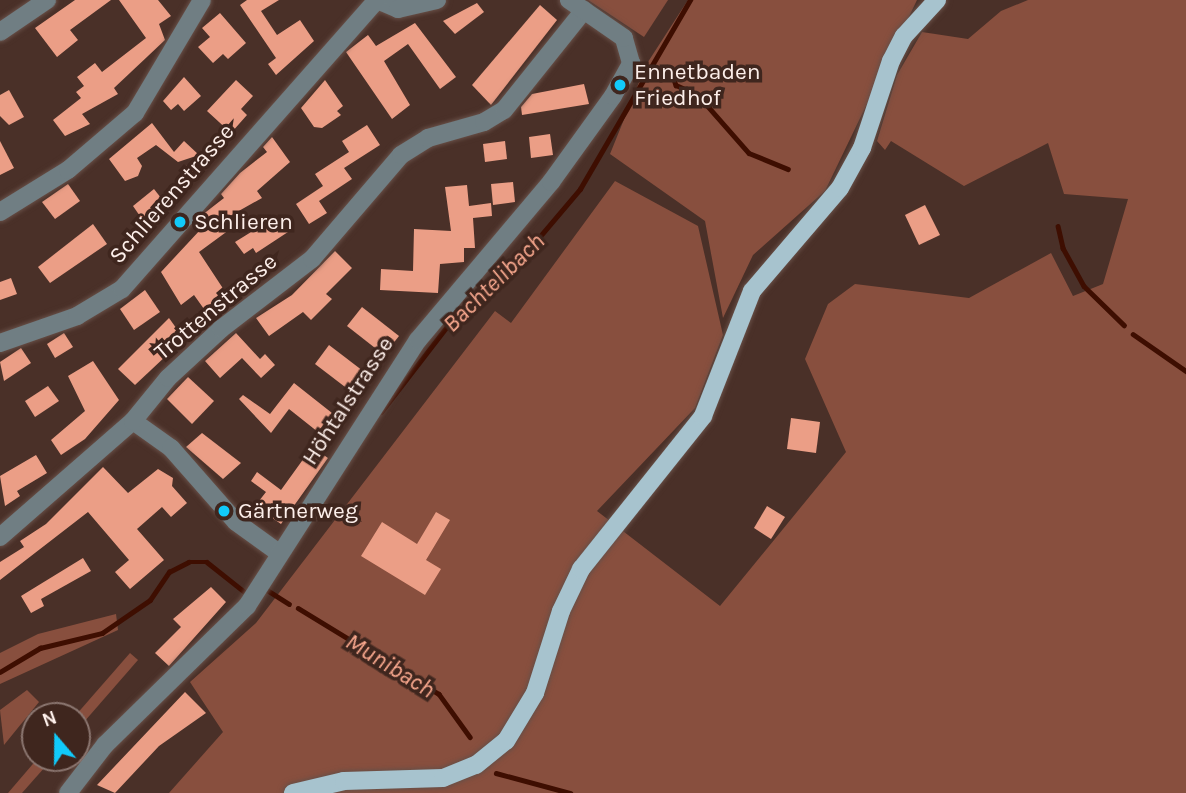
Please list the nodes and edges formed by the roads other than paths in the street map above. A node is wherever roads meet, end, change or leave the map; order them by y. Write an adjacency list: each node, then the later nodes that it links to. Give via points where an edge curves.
1 (47, 0): 7 (street)
2 (202, 0): 9 (street, via 126,123 68,170)
3 (377, 0): 4 (street, via 398,9); 10 (street, Schlierenstrasse, via 122,289 77,316)
4 (437, 0)
5 (937, 0): 15 (main road, via 904,36 891,61 862,148 840,188 752,291 703,416 581,569 561,611 534,693 506,741 476,765 443,778 344,781)
6 (577, 5): 8 (street, Trottenstrasse, via 624,38); 11 (street, Trottenstrasse, via 504,110 484,122 428,138 401,155 312,258 221,329 160,387)
7 (0, 33)
8 (631, 58): 13 (street, Höhtalstrasse, via 613,96 551,182 418,340)
9 (0, 212)
10 (0, 343)
11 (133, 421): 12 (street, Trottenstrasse); 13 (street, via 170,447 236,522)
12 (0, 537)
13 (279, 553): 14 (street, Höhtalstrasse, via 247,606 105,745)
14 (68, 793)
15 (293, 793)

